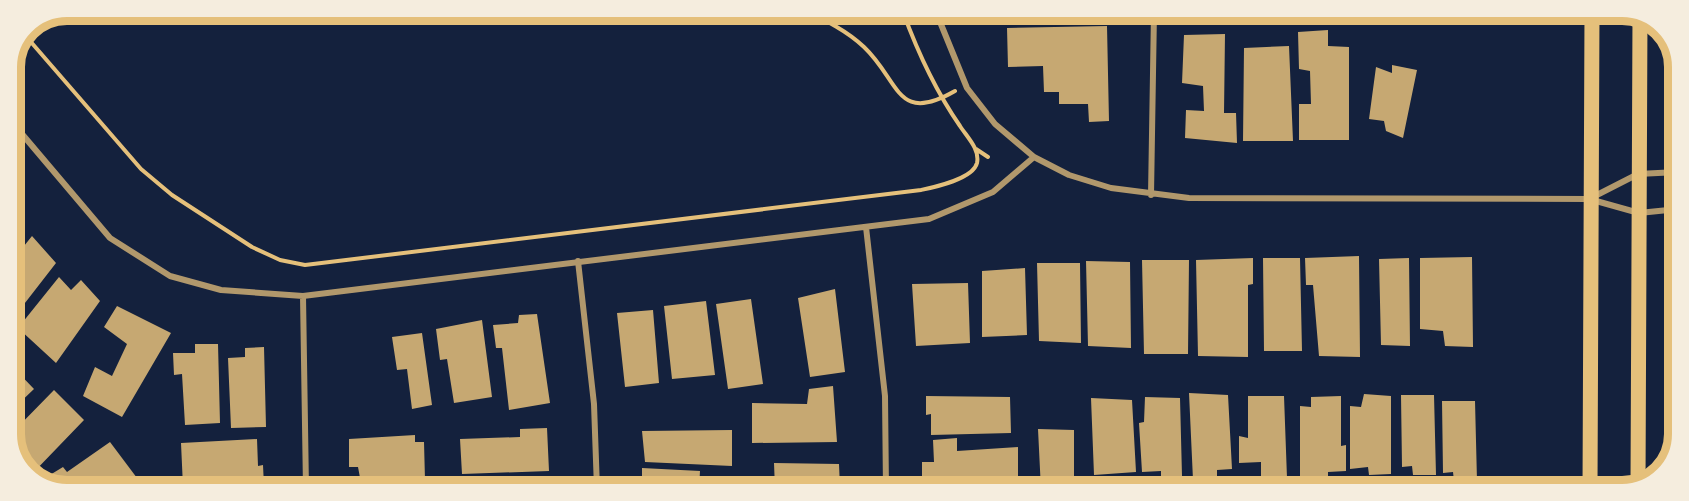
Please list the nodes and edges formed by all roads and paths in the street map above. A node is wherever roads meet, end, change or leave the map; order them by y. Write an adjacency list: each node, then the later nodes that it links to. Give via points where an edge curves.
1 (825, 21): 9 (path, via 865,48 908,102 929,104)
2 (907, 21): 9 (path)
3 (940, 21): 8 (street)
4 (1154, 21): 16 (street)
5 (1592, 21): 17 (main road)
6 (1640, 24): 15 (main road)
7 (29, 40): 11 (path, via 141,169 172,195 252,247 280,260 305,265 921,190 946,184 974,169)
8 (966, 84): 9 (path); 13 (street, via 995,124)
9 (941, 99): 11 (path)
10 (21, 134): 22 (street, via 110,238 170,276 221,290)
11 (976, 149): 12 (path)
12 (988, 157)
13 (1034, 157): 16 (street, via 1090,182); 20 (street, via 993,192 962,207 929,219)
14 (1668, 172): 15 (street)
15 (1638, 174): 17 (street); 19 (main road)
16 (1151, 195): 17 (street)
17 (1589, 199): 19 (street); 27 (main road)
18 (1668, 210): 19 (street)
19 (1639, 213): 23 (main road)
20 (866, 227): 21 (street); 26 (street, via 885,396)
21 (578, 261): 22 (street); 25 (street, via 594,404)
22 (303, 296): 24 (street)
23 (1638, 477)
24 (306, 480)
25 (597, 480)
26 (886, 480)
27 (1590, 480)

